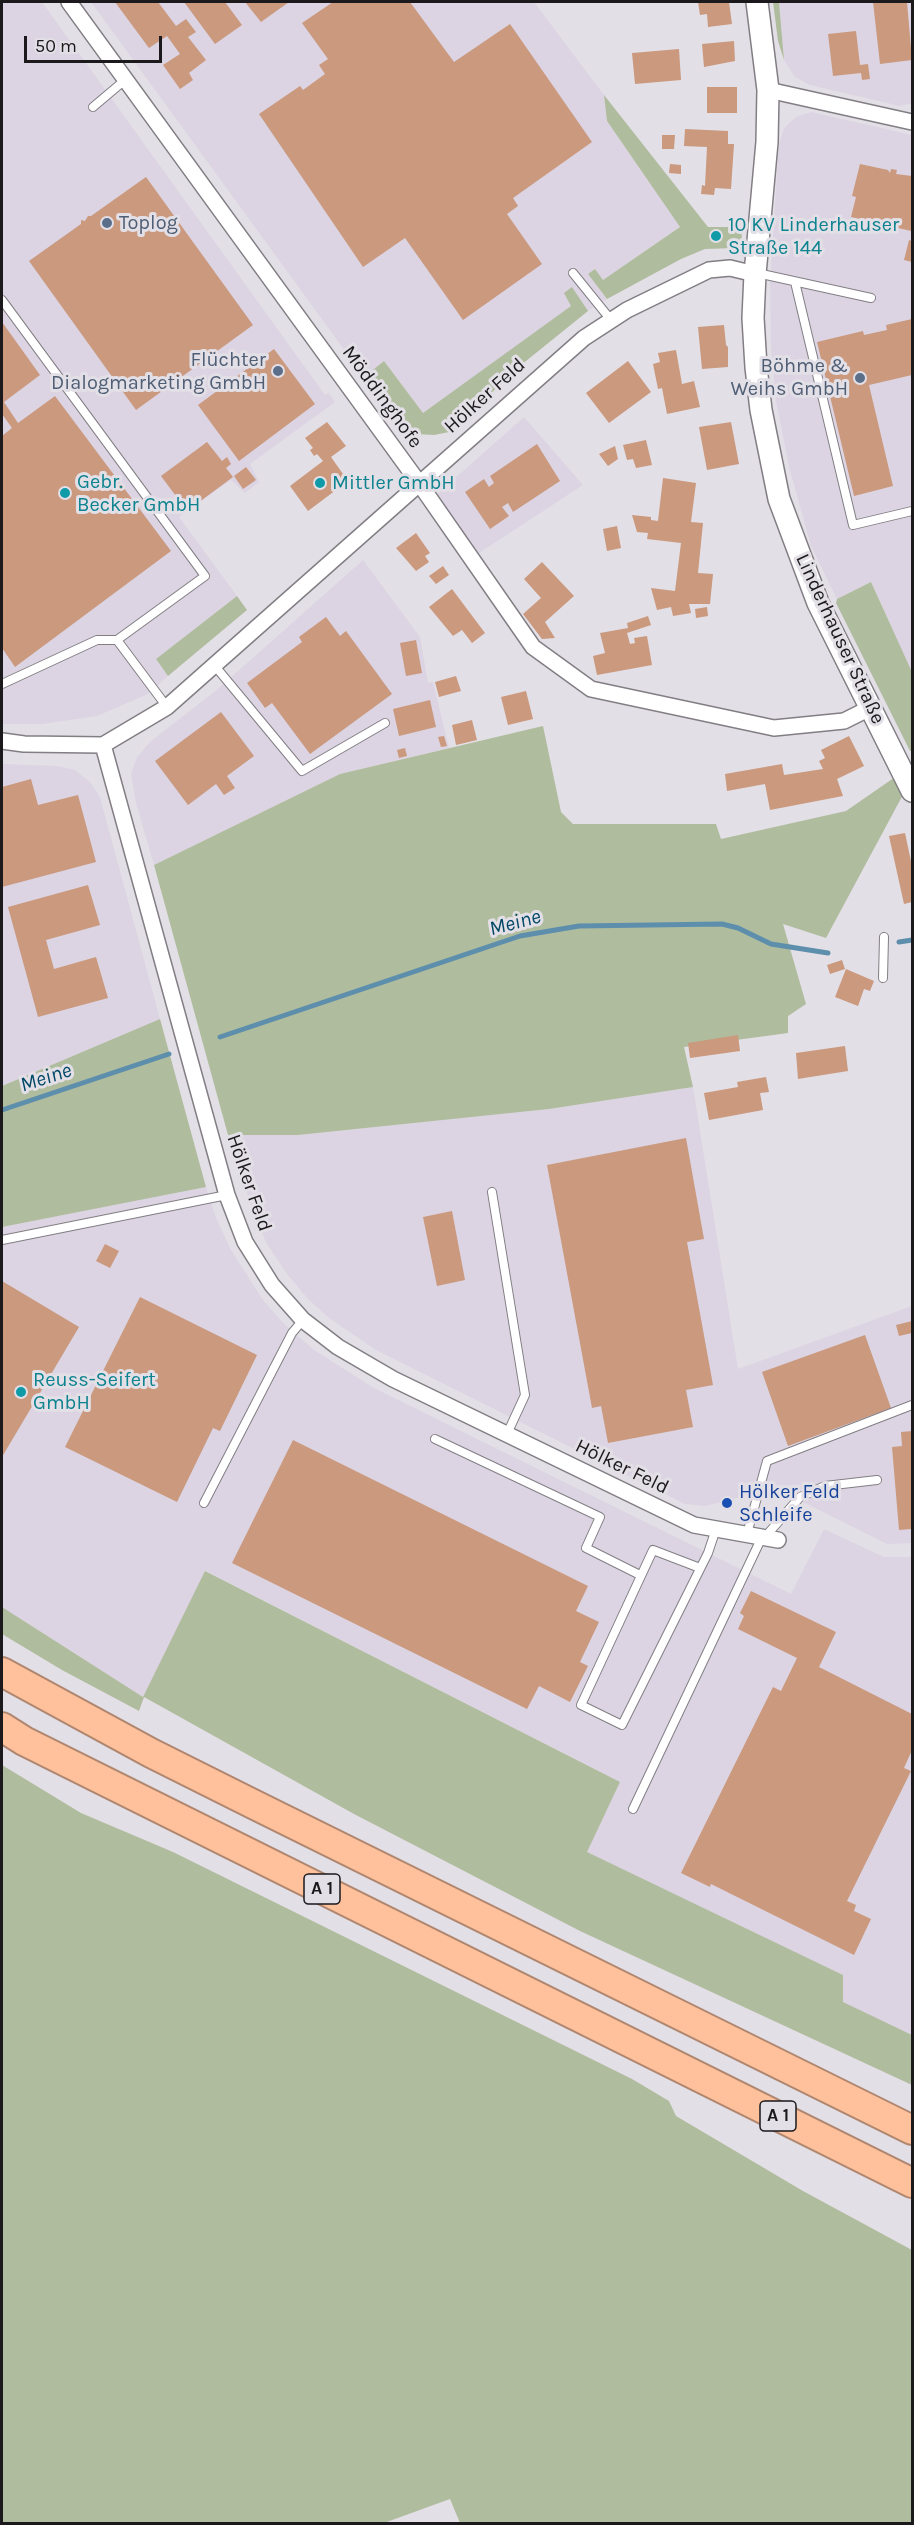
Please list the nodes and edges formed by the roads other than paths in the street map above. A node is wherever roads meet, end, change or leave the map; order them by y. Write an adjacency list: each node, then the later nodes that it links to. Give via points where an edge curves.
1 (69, 2): 3 (street, Möddinghofe)
2 (757, 2): 4 (main road, Linderhauser Straße)
3 (125, 80): 5 (lane); 13 (street, Möddinghofe)
4 (768, 90): 6 (street); 8 (main road, Linderhauser Straße)
5 (93, 107)
6 (912, 122)
7 (573, 273): 12 (lane)
8 (755, 274): 9 (lane); 12 (street, Hölker Feld, via 730,268 709,270); 19 (main road, Linderhauser Straße, via 756,367 779,499 818,603)
9 (795, 282): 10 (lane); 14 (lane, via 853,525)
10 (871, 298)
11 (2, 300): 15 (lane, via 205,576)
12 (611, 320): 13 (street, Hölker Feld, via 554,362)
13 (419, 483): 16 (street, Hölker Feld); 19 (street, Möddinghofe, via 533,647 591,688 774,728 844,721)
14 (912, 511)
15 (117, 640): 17 (lane, via 97,640); 18 (lane)
16 (214, 666): 18 (street, Hölker Feld); 20 (lane, via 302,771)
17 (2, 684)
18 (167, 707): 22 (street, Hölker Feld)
19 (870, 708): 23 (main road, Linderhauser Straße)
20 (385, 723)
21 (2, 741): 22 (street)
22 (104, 744): 27 (street, Hölker Feld)
23 (912, 791)
24 (884, 937): 25 (lane)
25 (884, 978)
26 (492, 1192): 31 (lane, via 525,1395)
27 (227, 1195): 28 (lane); 29 (street, Hölker Feld, via 245,1242 267,1277)
28 (2, 1240)
29 (303, 1320): 31 (street, Hölker Feld, via 338,1347 393,1379); 34 (lane, via 292,1333)
30 (912, 1406): 36 (lane, via 767,1461)
31 (507, 1434): 35 (street, Hölker Feld, via 694,1525)
32 (435, 1440): 38 (lane, via 600,1517 586,1548)
33 (877, 1480): 36 (lane, via 825,1486 800,1497)
34 (204, 1503)
35 (716, 1529): 36 (street, Hölker Feld); 37 (lane)
36 (763, 1537): 41 (lane)
37 (700, 1568): 38 (lane, via 653,1550); 38 (lane, via 622,1725 581,1705)
38 (640, 1575)
39 (2, 1672): 42 (highway, A 1, via 253,1804)
40 (2, 1727): 43 (highway, A 1)
41 (633, 1809)
42 (912, 2130)
43 (912, 2183)

